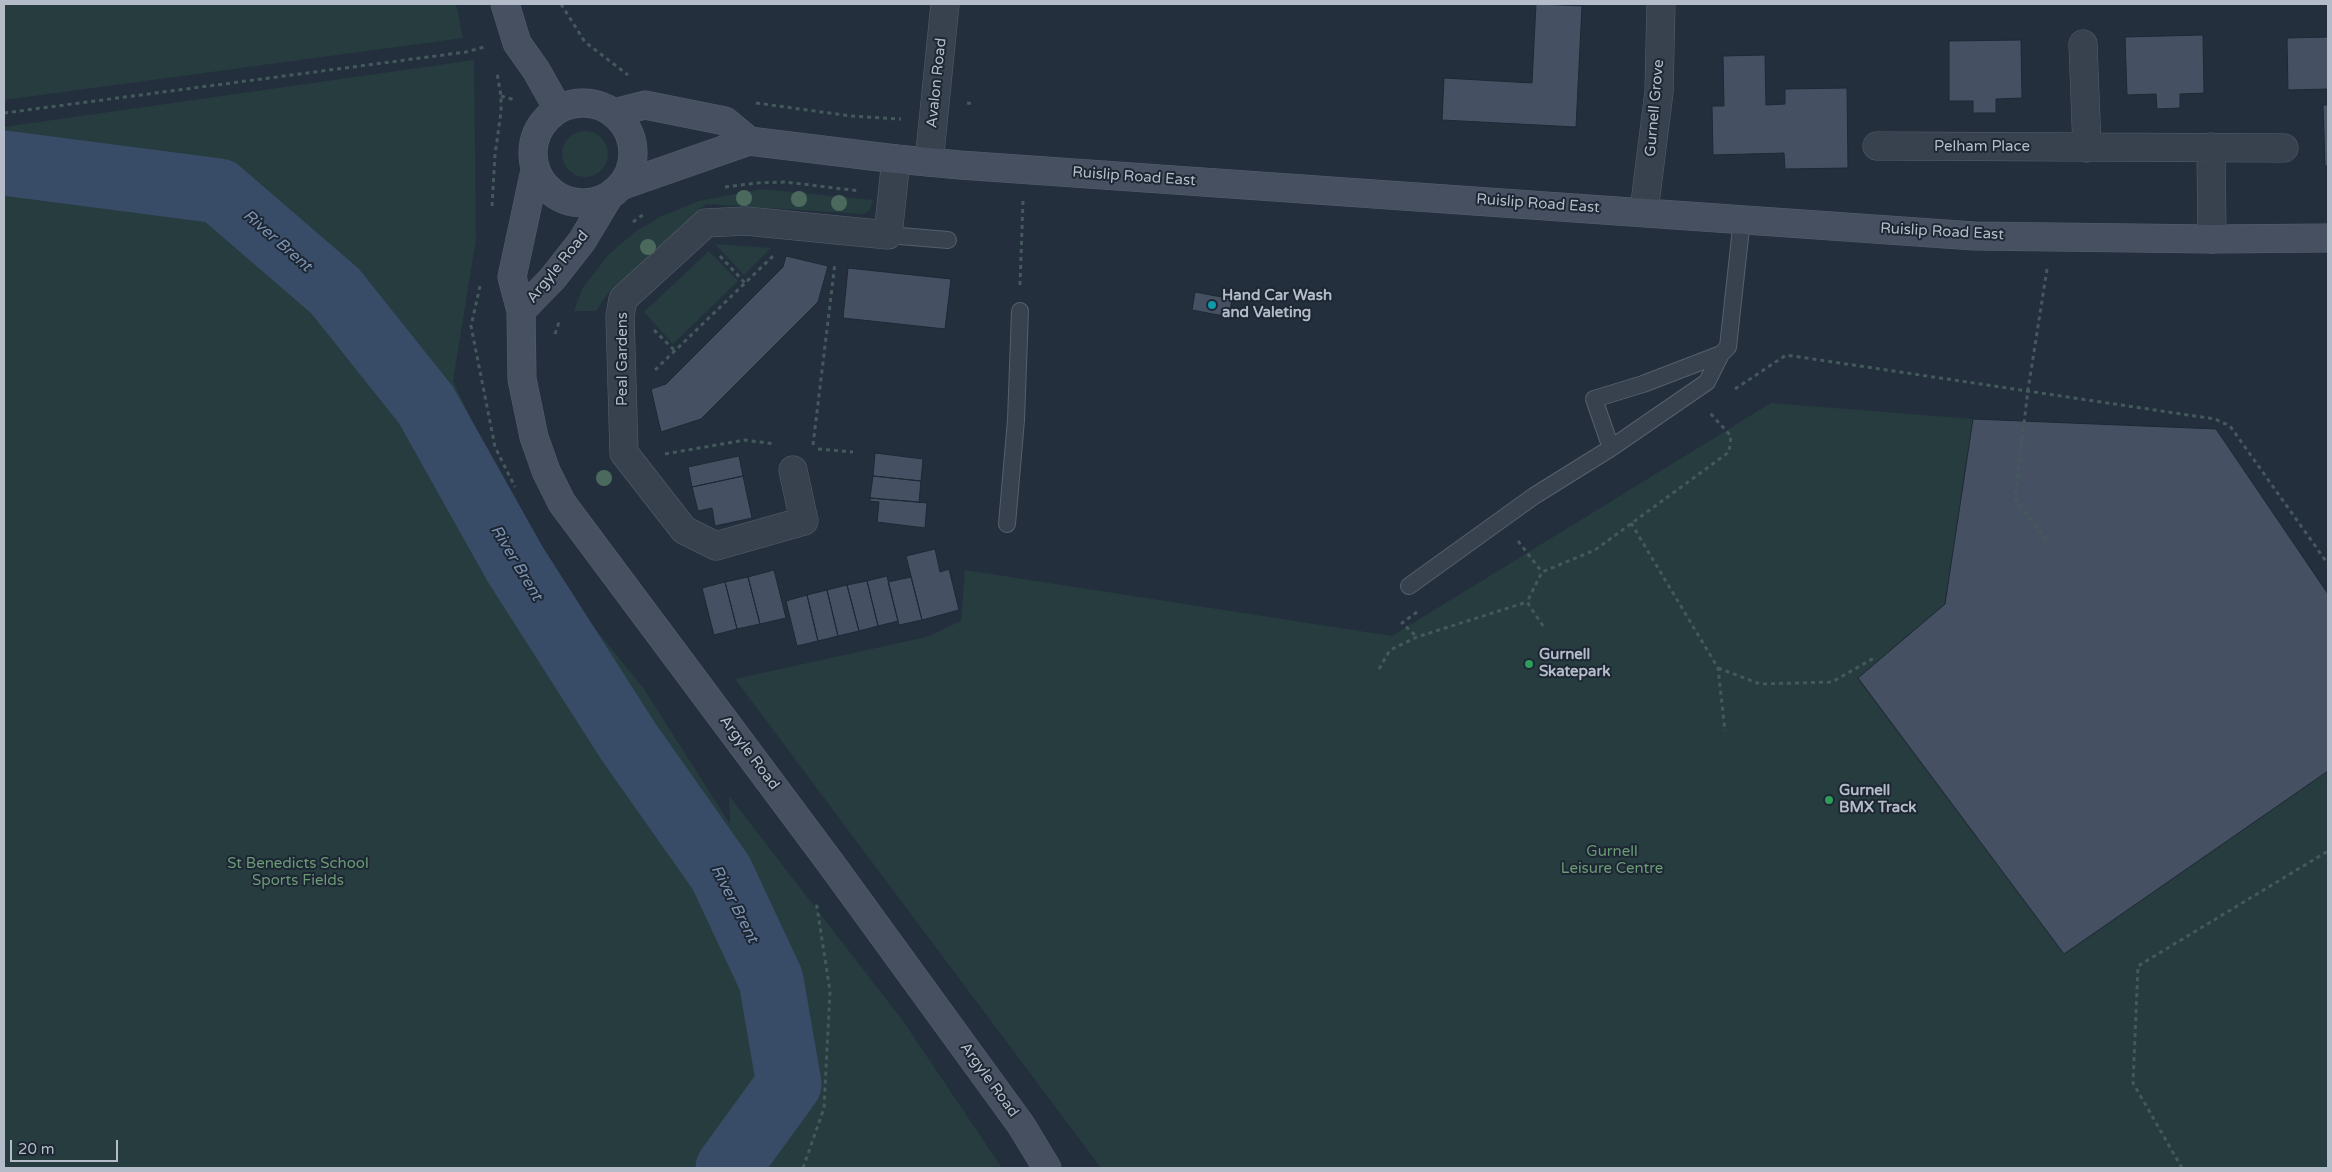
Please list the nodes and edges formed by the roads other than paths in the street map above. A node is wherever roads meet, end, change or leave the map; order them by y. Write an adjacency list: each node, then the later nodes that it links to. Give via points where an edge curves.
1 (505, 4): 5 (main road, via 517,43)
2 (945, 4): 13 (street, Avalon Road)
3 (1661, 4): 16 (street, Gurnell Grove, via 1659,92)
4 (2082, 44): 9 (street)
5 (558, 109): 6 (main road, via 581,102); 14 (main road, via 544,120 536,135 532,153)
6 (614, 112): 7 (main road, via 645,105 724,121); 15 (main road, via 626,126 634,152 631,170)
7 (749, 141): 12 (main road, Ruislip Road East); 15 (main road, Ruislip Road East)
8 (1877, 146): 9 (street, Pelham Place)
9 (2087, 148): 10 (street, Pelham Place)
10 (2211, 148): 11 (street, Pelham Place); 20 (street)
11 (2284, 148)
12 (896, 159): 13 (main road, Ruislip Road East); 18 (street)
13 (929, 162): 16 (main road, Ruislip Road East)
14 (535, 170): 15 (main road, via 544,186 558,198 575,203 592,203); 22 (main road, Argyle Road, via 512,278)
15 (616, 191): 22 (main road, Argyle Road, via 553,278)
16 (1644, 212): 17 (main road, Ruislip Road East)
17 (1742, 219): 20 (main road, Ruislip Road East, via 1974,236); 24 (lane, via 1728,348)
18 (888, 235): 21 (lane); 26 (street, Peal Gardens, via 746,221 706,223 624,299 620,316 624,453 684,530 716,546 804,521)
19 (2328, 238): 20 (main road, Ruislip Road East)
20 (2212, 239)
21 (948, 240)
22 (521, 311): 29 (main road, Argyle Road, via 522,379 534,437 562,503 1022,1125)
23 (1020, 311): 27 (lane, via 1016,420)
24 (1721, 354): 25 (lane, via 1707,382); 25 (lane, via 1594,399)
25 (1611, 448): 28 (lane, via 1534,496)
26 (793, 470)
27 (1007, 524)
28 (1409, 586)
29 (1047, 1168)

